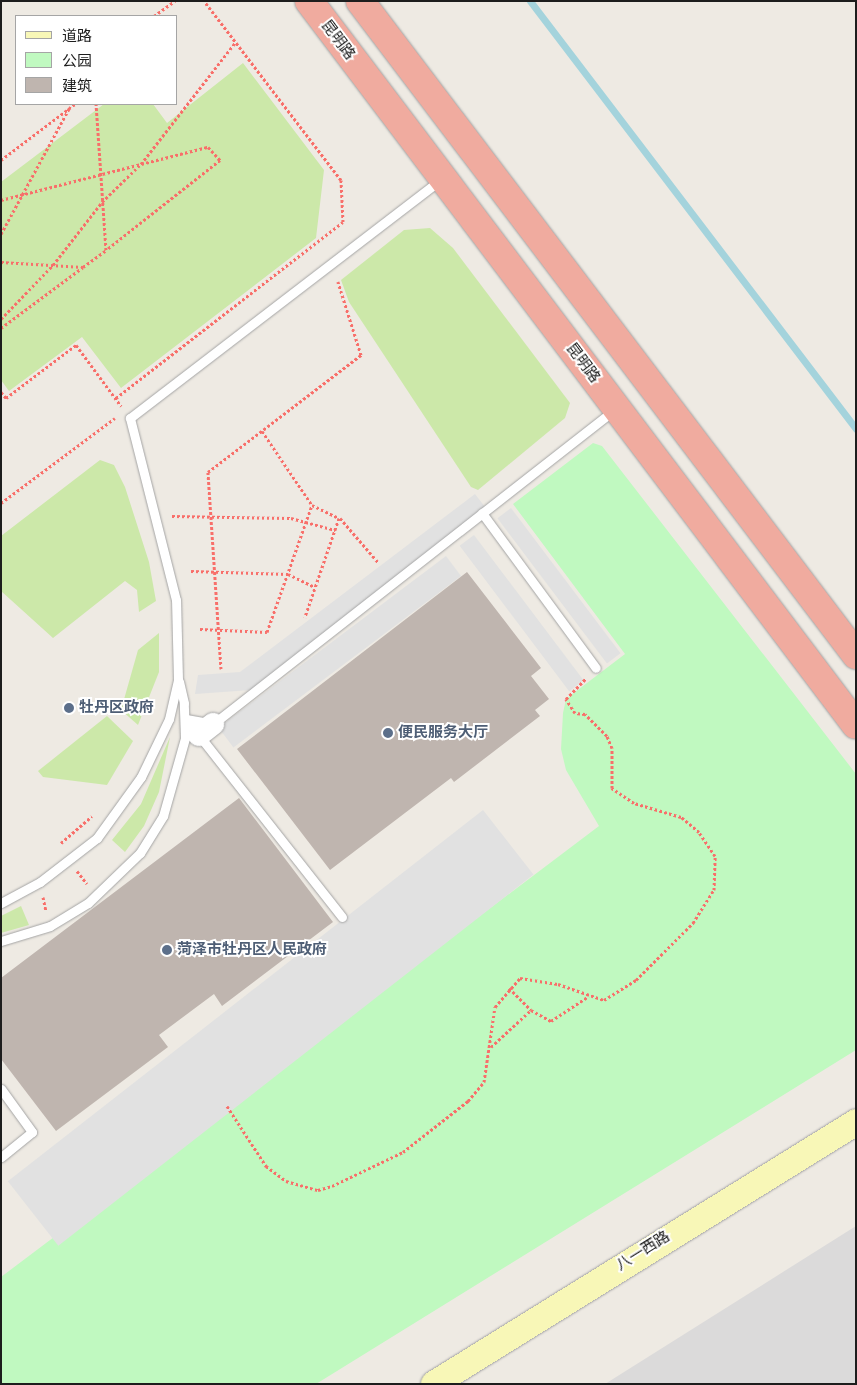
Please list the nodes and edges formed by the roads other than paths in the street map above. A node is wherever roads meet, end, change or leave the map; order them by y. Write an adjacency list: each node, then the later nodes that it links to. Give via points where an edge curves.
1 (309, 1): 3 (highway, 昆明路)
2 (360, 1): 6 (highway)
3 (443, 178): 4 (highway, 昆明路); 8 (lane, via 130,418 170,568 178,628)
4 (616, 408): 5 (lane); 9 (highway, 昆明路)
5 (482, 513): 7 (lane); 10 (lane)
6 (856, 655)
7 (596, 668)
8 (178, 680): 10 (lane); 11 (lane, via 169,719 141,777 97,838 40,882)
9 (856, 725)
10 (199, 726): 12 (lane); 13 (lane, via 186,738 163,816 140,853 97,897 50,926)
11 (1, 903)
12 (342, 916)
13 (1, 941)
14 (1, 1089): 16 (lane, via 32,1132)
15 (856, 1122): 17 (main road, 八一西路)
16 (1, 1157)
17 (434, 1384)

